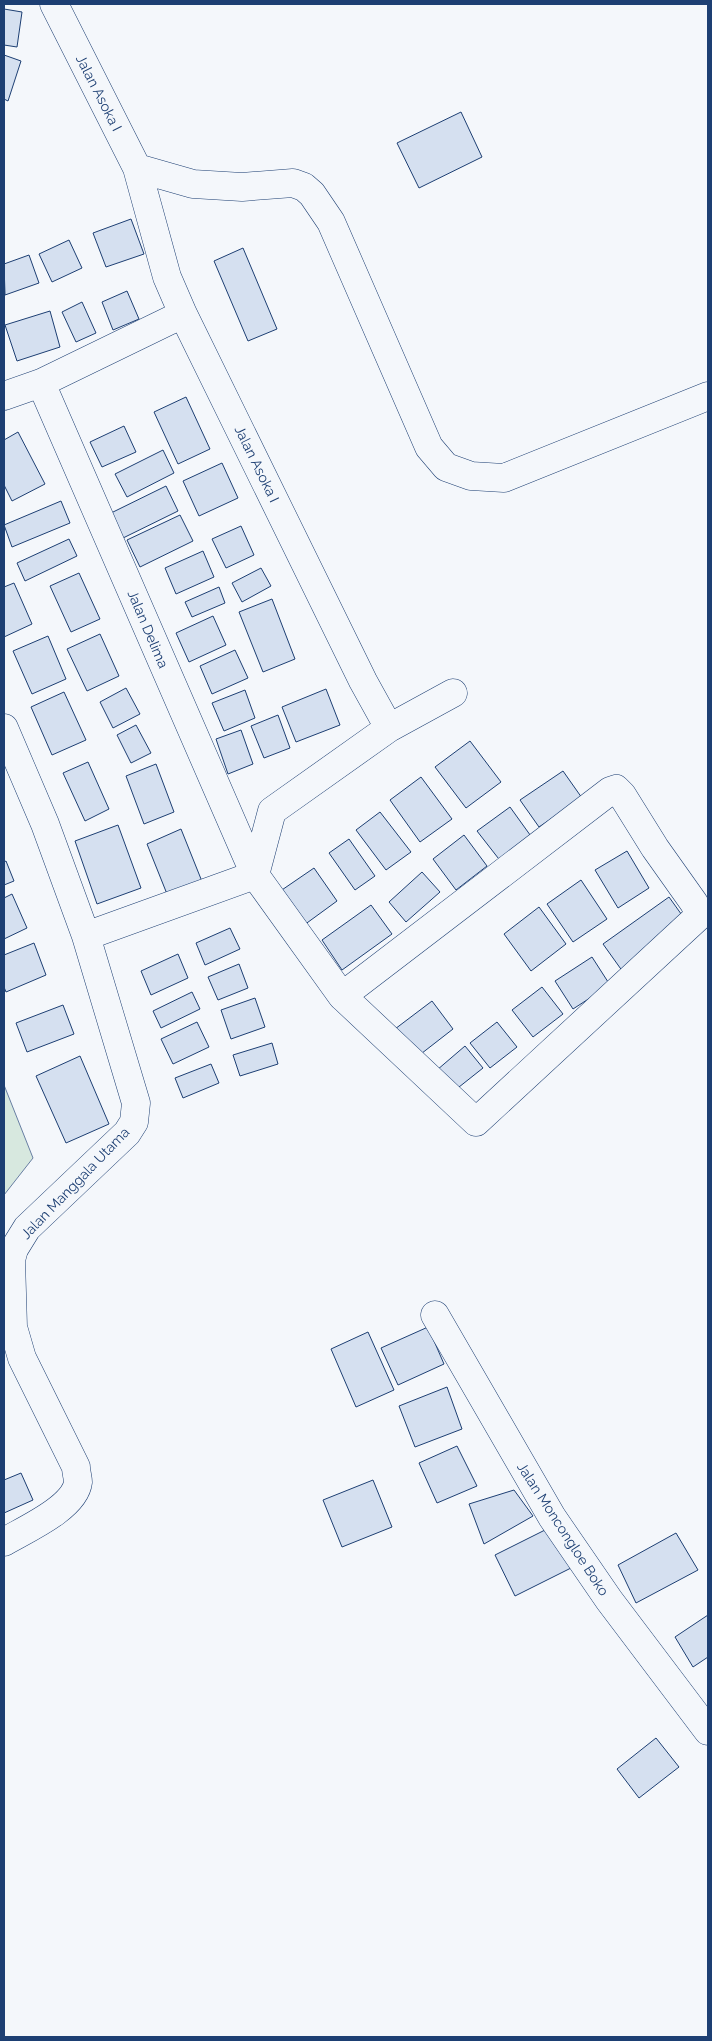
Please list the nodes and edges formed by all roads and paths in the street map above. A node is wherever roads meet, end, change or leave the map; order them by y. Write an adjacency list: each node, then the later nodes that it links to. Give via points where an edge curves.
1 (54, 4): 2 (street, Jalan Asoka I)
2 (137, 168): 3 (street, Jalan Asoka I, via 167,278); 6 (street, via 193,184 242,187 293,183 312,194 331,222 429,446 446,467 471,476 504,478)
3 (183, 314): 4 (street); 9 (street, Jalan Asoka I)
4 (41, 383): 5 (street); 10 (street, Jalan Delima)
5 (4, 396)
6 (708, 396)
7 (453, 693): 9 (street)
8 (4, 728): 11 (street, Jalan Manggala Utama, via 45,824)
9 (389, 728): 10 (street, via 272,811)
10 (255, 875): 11 (street); 12 (street, Jalan Delima)
11 (86, 936): 13 (street, Jalan Manggala Utama, via 136,1103 134,1122 127,1134 27,1228)
12 (342, 996): 12 (street, Jalan Delima, via 476,1122 700,915 622,795 616,789 611,790)
13 (7, 1261): 15 (street, Jalan Manggala Utama, via 14,1327)
14 (435, 1315): 17 (street, Jalan Moncongloe Boko, via 552,1517 608,1600)
15 (13, 1361): 16 (street, Jalan Manggala Utama, via 76,1467 78,1483 54,1514)
16 (4, 1542)
17 (708, 1732)

